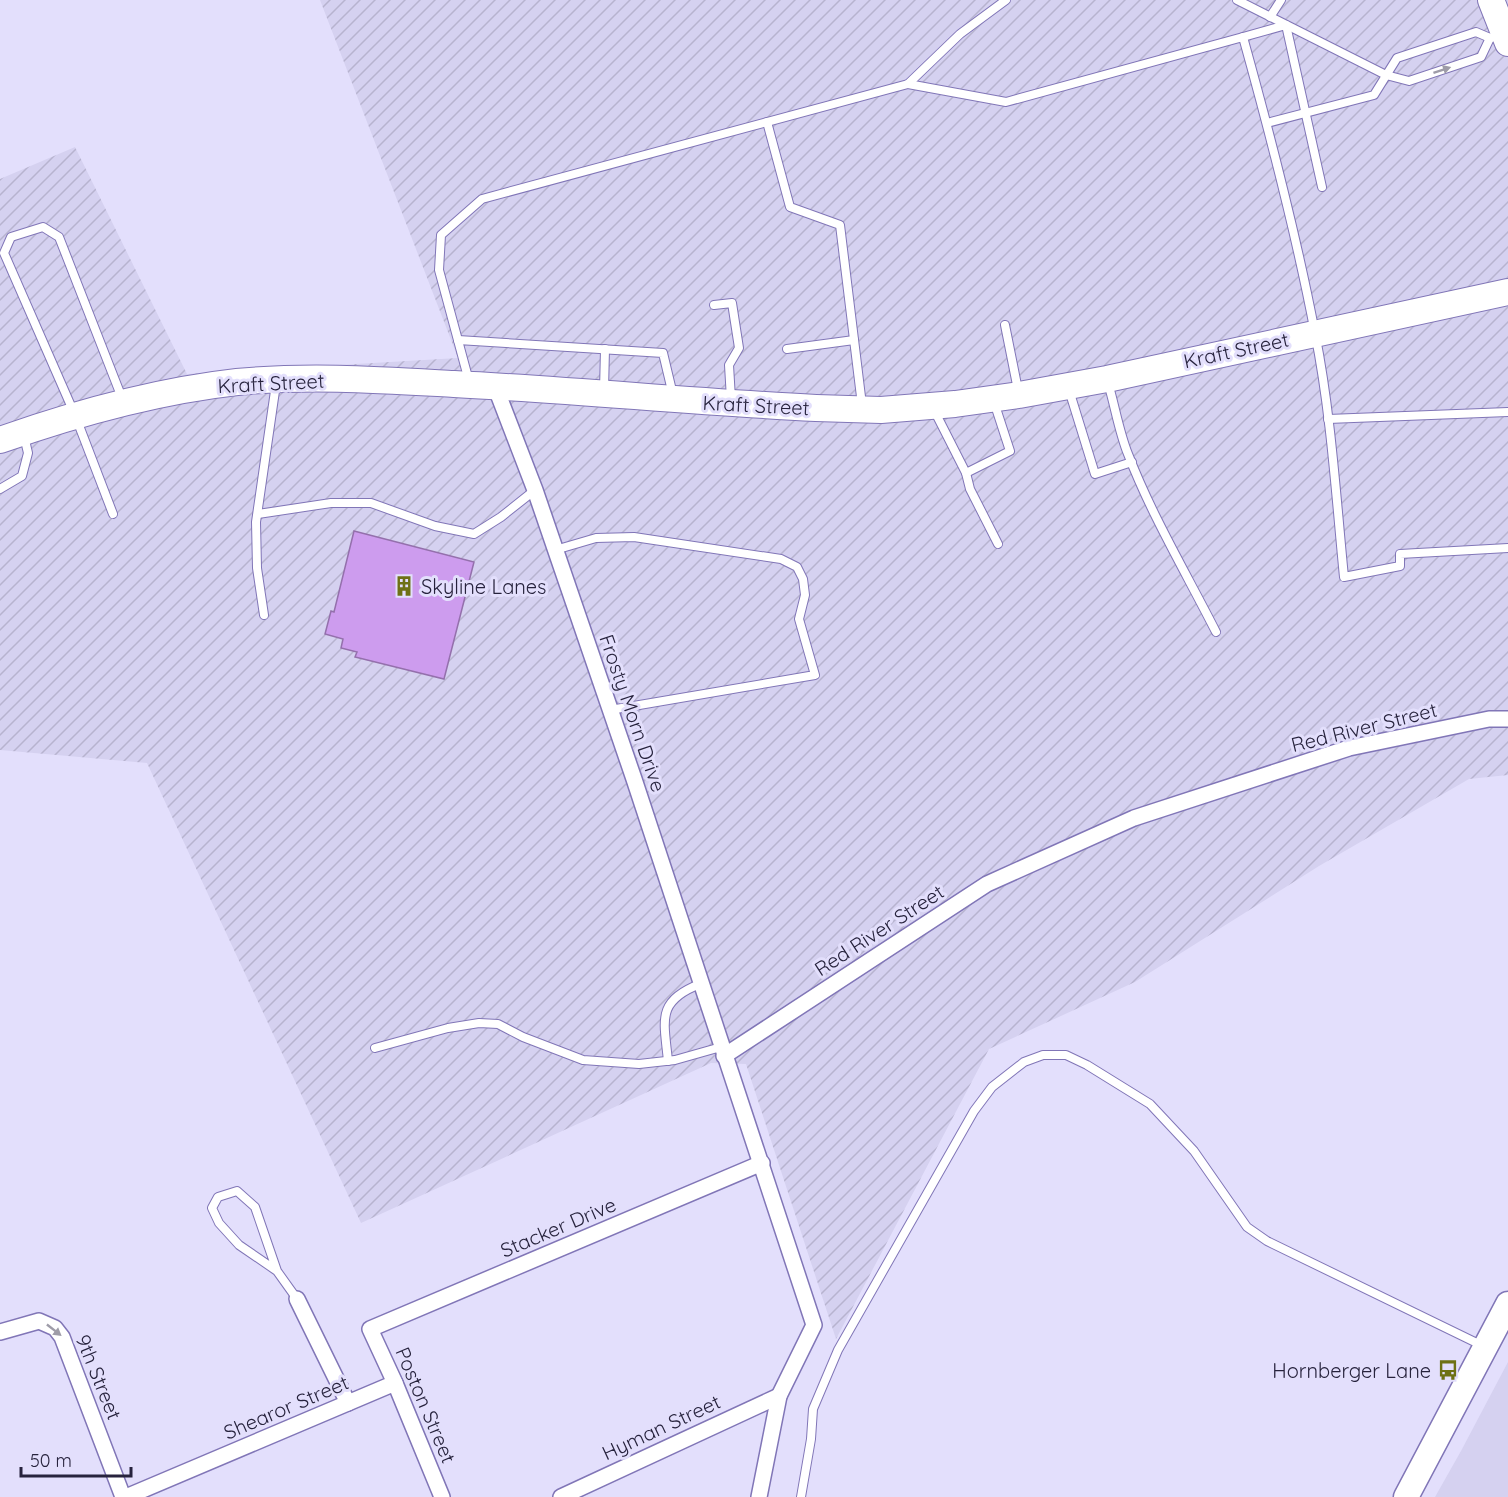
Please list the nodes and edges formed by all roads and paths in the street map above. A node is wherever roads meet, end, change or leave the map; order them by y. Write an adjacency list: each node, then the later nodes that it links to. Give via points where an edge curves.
1 (1006, 0): 10 (lane, via 960,34)
2 (1237, 0): 5 (lane)
3 (1281, 0): 5 (lane)
4 (1491, 0): 8 (highway)
5 (1270, 17): 6 (lane)
6 (1286, 25): 7 (lane); 9 (lane); 11 (lane)
7 (1244, 37): 10 (lane, via 1006,102); 13 (lane)
8 (1501, 38): 9 (lane, one-way to 8, via 1409,81 1481,57); 9 (lane, via 1476,32 1397,58)
9 (1386, 75): 11 (lane, via 1374,95)
10 (908, 84): 12 (lane)
11 (1306, 113): 13 (lane); 14 (lane)
12 (767, 122): 20 (lane, via 482,199 441,235 439,270); 21 (lane, via 790,207 840,225)
13 (1267, 123): 19 (lane)
14 (1322, 187)
15 (1508, 272): 16 (highway, via 1500,280)
16 (1503, 295): 19 (highway, Kraft Street)
17 (714, 305): 33 (lane, via 732,303 739,348 729,365)
18 (1005, 326): 29 (lane)
19 (1315, 334): 24 (highway, Kraft Street); 38 (lane)
20 (458, 340): 22 (lane); 26 (lane)
21 (855, 340): 23 (lane); 35 (lane)
22 (604, 349): 28 (lane); 31 (lane, via 663,353)
23 (787, 349)
24 (1107, 379): 27 (highway, Kraft Street); 40 (lane)
25 (276, 380): 26 (highway, Kraft Street); 32 (highway, Kraft Street, via 236,382); 45 (lane)
26 (482, 386): 28 (highway, Kraft Street); 43 (street, Frosty Morn Drive)
27 (1068, 386): 29 (highway, Kraft Street); 40 (lane, via 1095,474)
28 (604, 394): 31 (highway, Kraft Street)
29 (1018, 395): 30 (highway, Kraft Street)
30 (993, 398): 34 (highway, Kraft Street); 41 (lane, via 1010,451)
31 (674, 399): 33 (highway, Kraft Street)
32 (124, 402): 37 (highway, Kraft Street); 37 (lane, via 59,237 43,226 10,237 4,253)
33 (731, 404): 35 (highway, Kraft Street)
34 (932, 406): 35 (highway, Kraft Street); 41 (lane)
35 (863, 409)
36 (1508, 412): 38 (lane)
37 (75, 415): 39 (highway, Kraft Street); 44 (lane)
38 (1328, 419): 47 (lane, via 1344,577 1400,566 1400,555)
39 (11, 436): 42 (lane, via 28,453 22,476)
40 (1132, 462): 50 (lane, via 1161,529)
41 (966, 473): 46 (lane)
42 (0, 489)
43 (535, 490): 45 (lane, via 474,534 435,526 372,503 331,503); 48 (street, Frosty Morn Drive)
44 (113, 514)
45 (258, 514): 49 (lane, via 257,568)
46 (998, 544)
47 (1508, 548)
48 (555, 550): 51 (street, Frosty Morn Drive); 51 (lane, via 596,538 634,537 781,559 796,567 803,579 805,595 799,619 814,675)
49 (264, 615)
50 (1216, 632)
51 (610, 710): 53 (street, Frosty Morn Drive)
52 (1508, 719): 55 (street, Red River Street, via 1489,718 1348,748 1134,818 987,884)
53 (700, 984): 55 (street, Frosty Morn Drive); 56 (lane, via 683,990 667,1006 664,1024)
54 (375, 1048): 56 (lane, via 479,1023 498,1024 583,1060 639,1064)
55 (722, 1051): 56 (lane); 57 (street)
56 (668, 1060)
57 (762, 1163): 61 (street, Stacker Drive); 65 (street, via 814,1325)
58 (277, 1271): 58 (lane, via 239,1245 219,1223 212,1208 218,1197 237,1191 255,1207); 59 (lane)
59 (297, 1299): 66 (street)
60 (1508, 1304): 63 (main road)
61 (370, 1329): 64 (street, Poston Street)
62 (0, 1332): 67 (street, 9th Street, one-way to 67, via 39,1321 55,1328 62,1337)
63 (1485, 1347): 71 (lane, via 1267,1241 1247,1227 1194,1151 1150,1104 1087,1065 1065,1055 1043,1055 1024,1062 992,1087 974,1111 838,1350 813,1409); 72 (main road)
64 (395, 1383): 66 (street, Shearor Street); 68 (street, Poston Street)
65 (780, 1396): 69 (street, Hyman Street); 70 (street)
66 (348, 1403): 67 (street, Shearor Street)
67 (125, 1497)
68 (442, 1497)
69 (561, 1497)
70 (759, 1497)
71 (801, 1497)
72 (1406, 1497)

